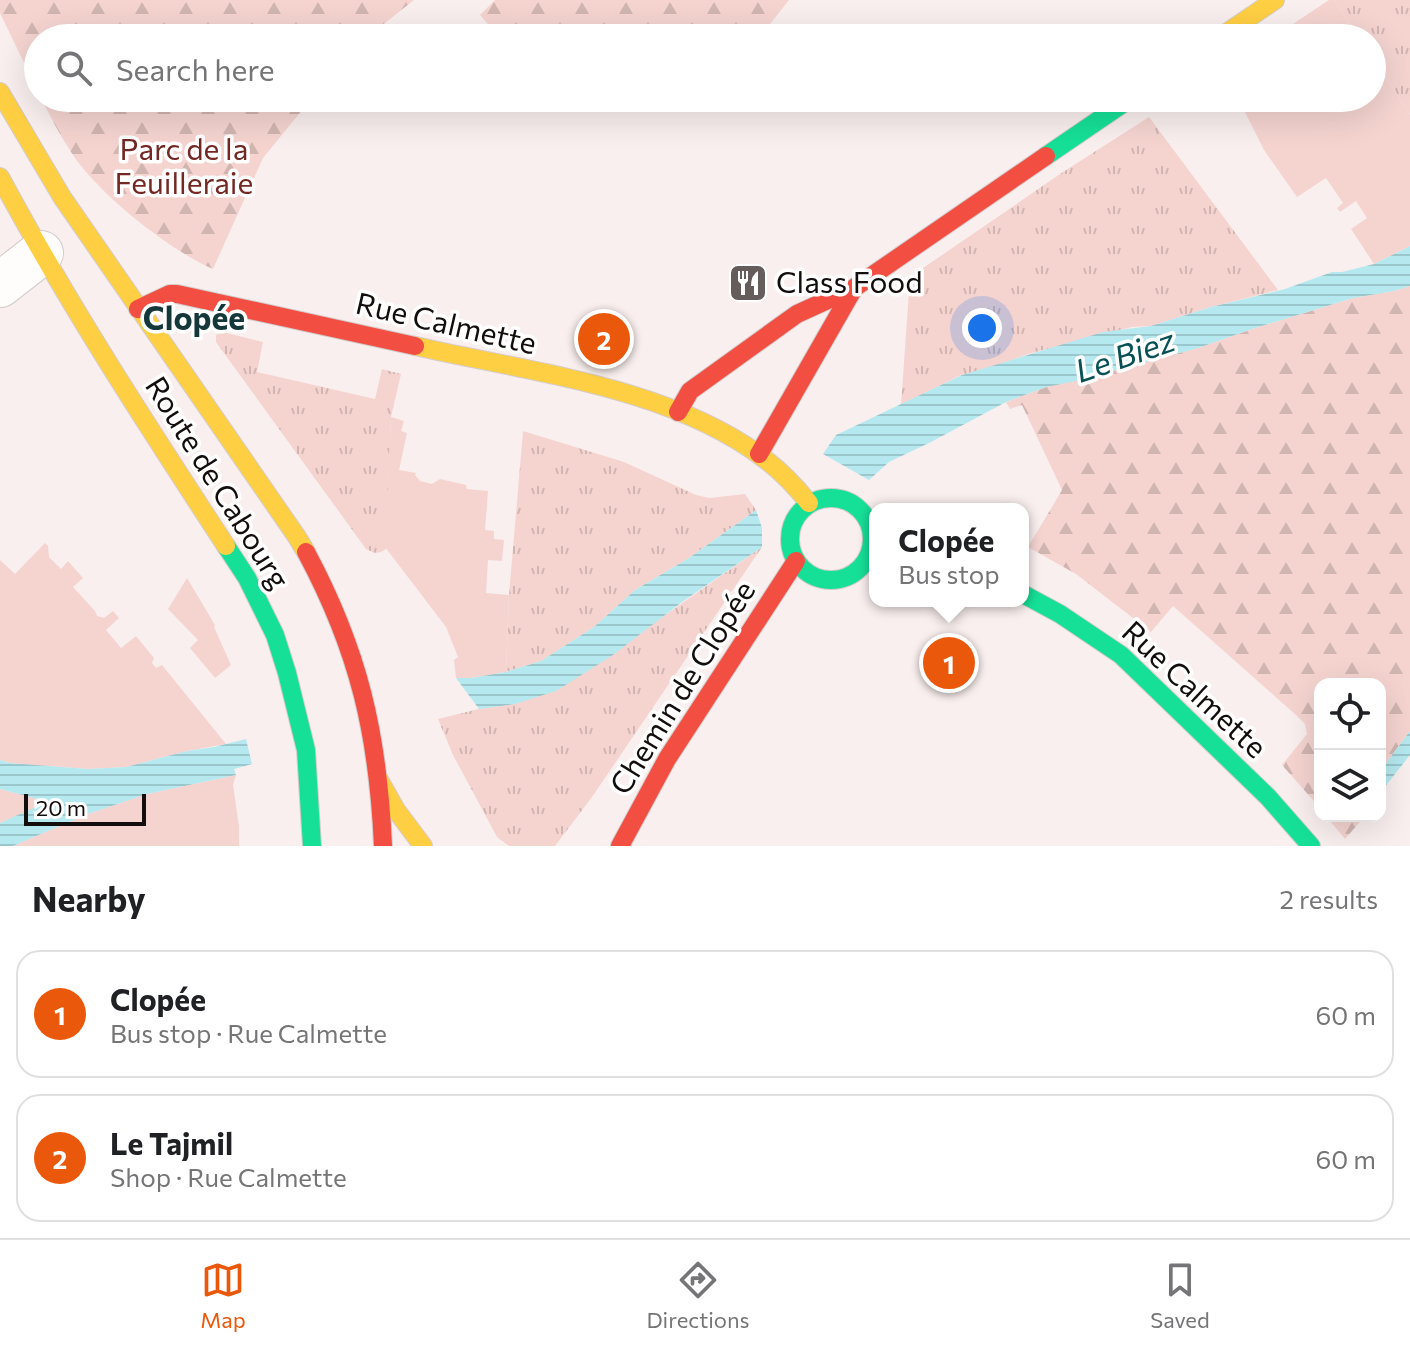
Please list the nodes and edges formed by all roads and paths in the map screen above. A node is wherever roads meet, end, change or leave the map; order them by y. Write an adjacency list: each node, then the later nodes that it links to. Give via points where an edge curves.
1 (1275, 0): 2 (street)
2 (1240, 24)
3 (0, 92): 9 (street, Route de Cabourg, via 62,197)
4 (1111, 112): 8 (street)
5 (0, 177): 6 (street, Route de Cabourg)
6 (41, 253): 7 (street); 18 (street, Route de Cabourg, via 247,578 275,635 306,750)
7 (0, 285)
8 (854, 288): 10 (street, via 797,314 690,391); 11 (street)
9 (138, 309): 10 (street, Rue Calmette, via 177,294 608,389); 17 (street, Route de Cabourg, via 297,537 319,577 357,670)
10 (678, 412): 11 (street, Rue Calmette)
11 (759, 454): 12 (street, Rue Calmette)
12 (809, 503): 13 (street, via 840,498); 15 (street, via 791,529)
13 (869, 520)
14 (869, 556): 15 (street, via 855,573 839,580 807,573)
15 (796, 561): 21 (street, Chemin de Clopée, via 667,759)
16 (1029, 597): 22 (street, Rue Calmette, via 1121,655 1268,797)
17 (378, 778): 19 (street, Route de Cabourg); 20 (street)
18 (312, 846)
19 (383, 846)
20 (423, 846)
21 (620, 846)
22 (1311, 846)

